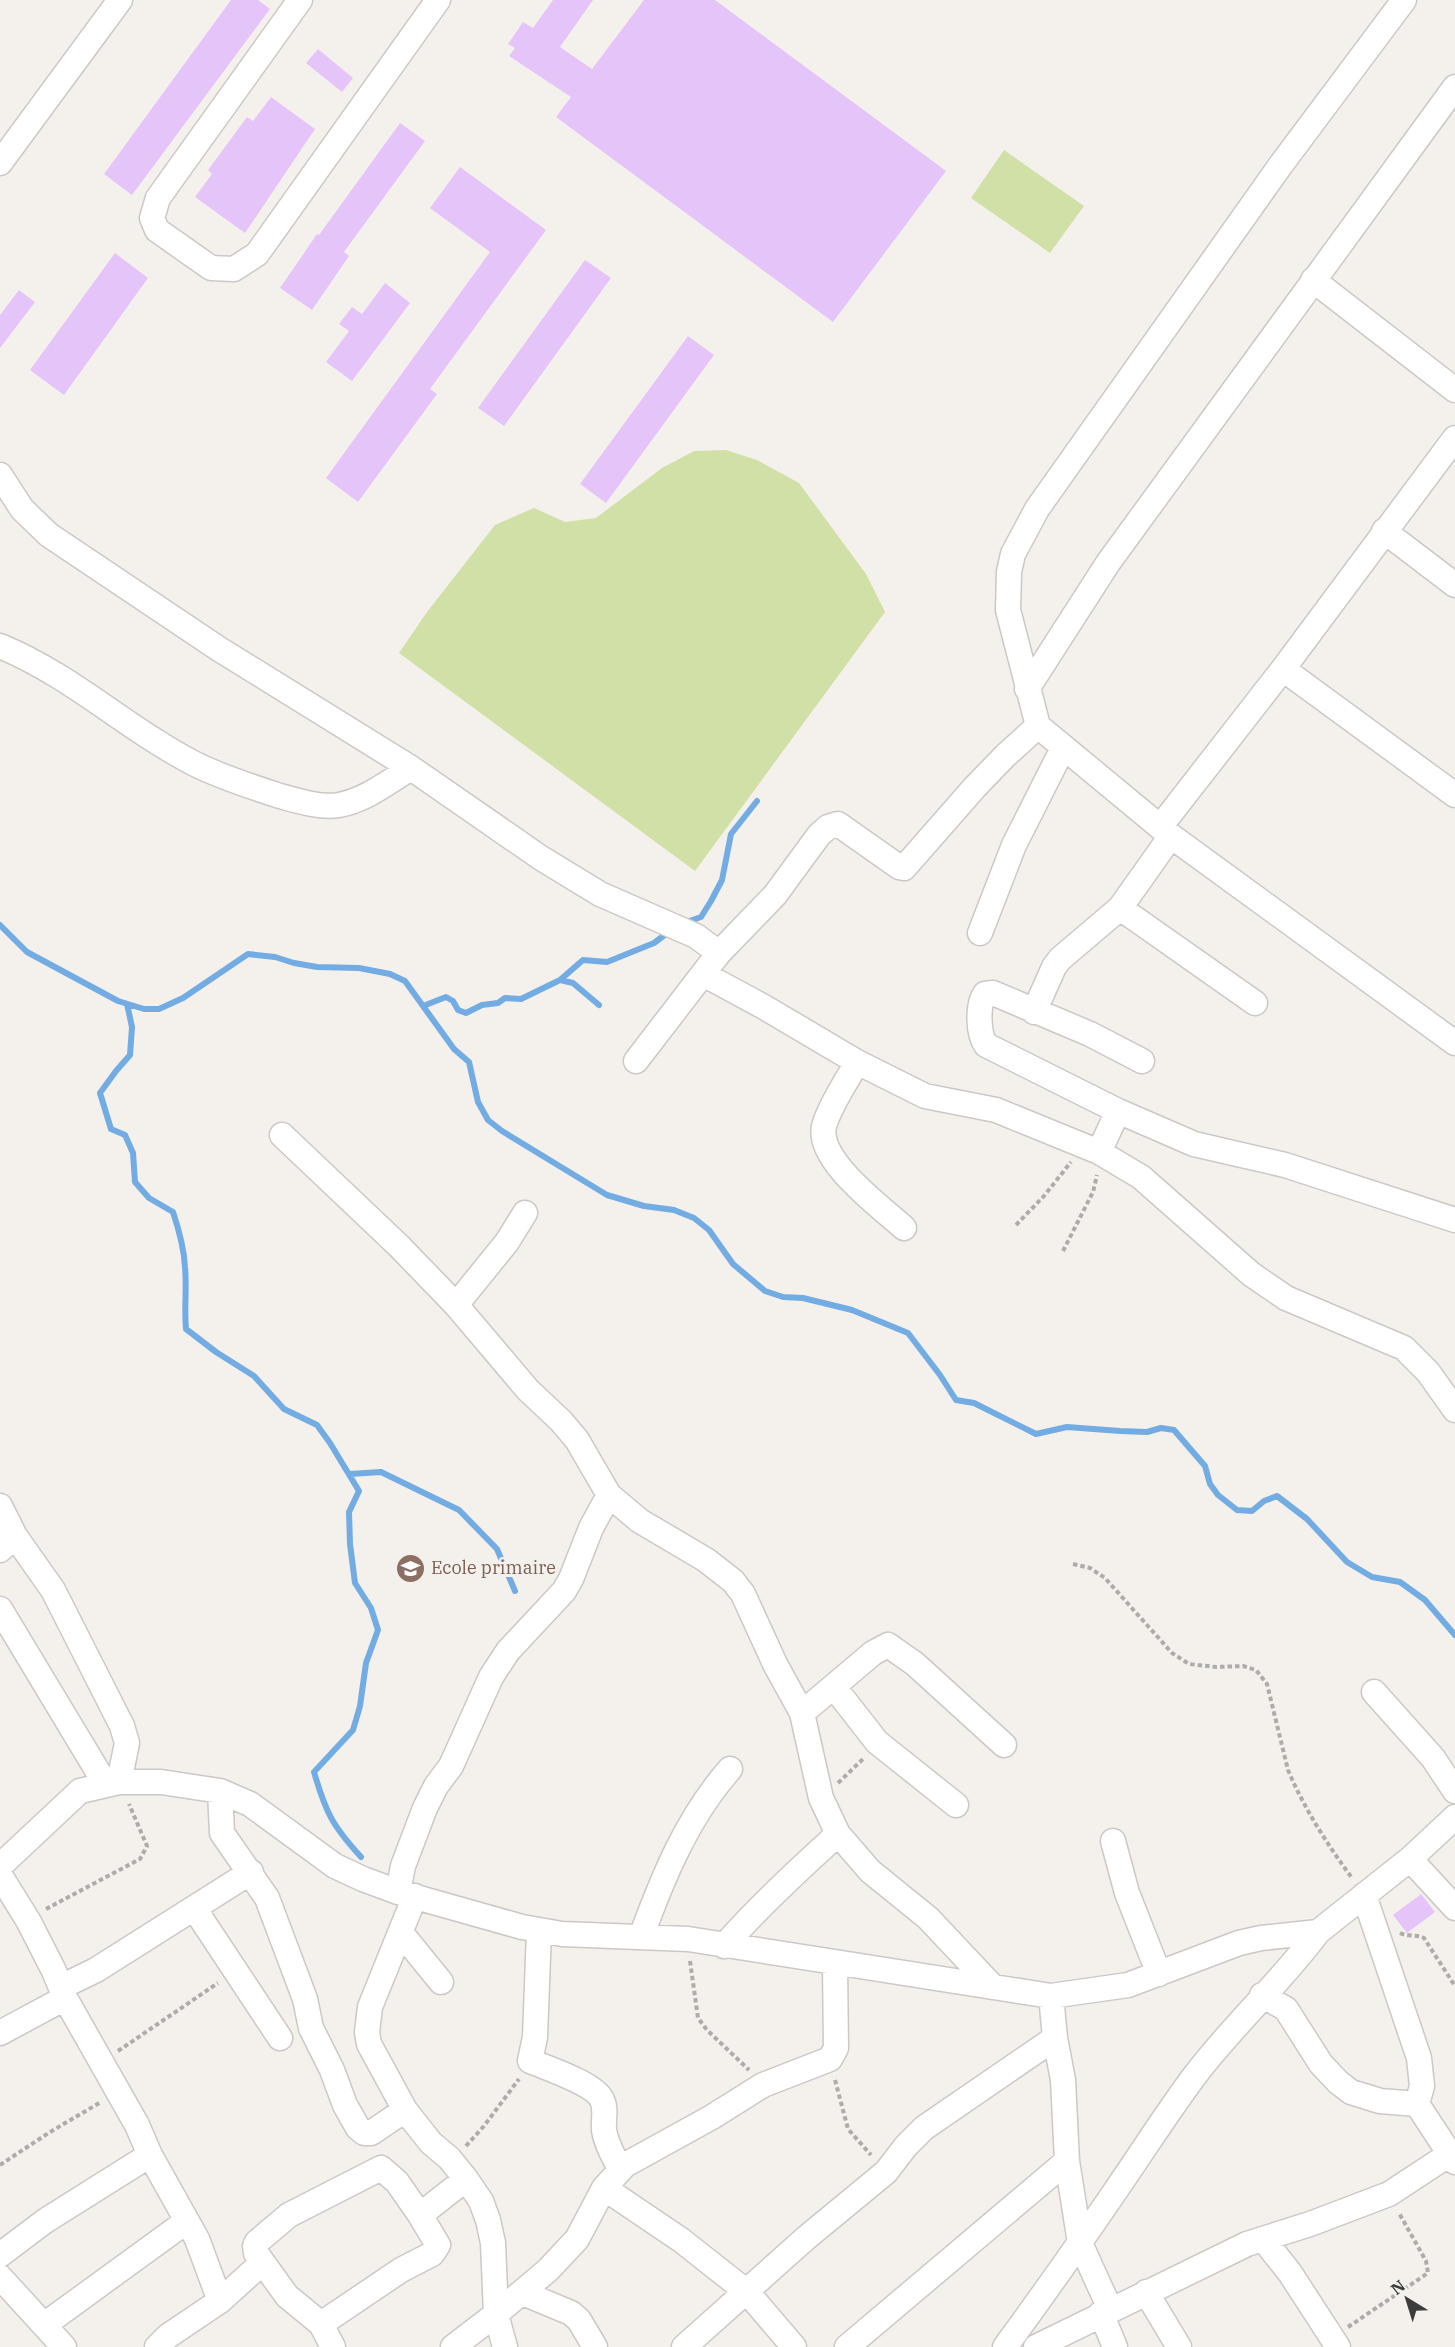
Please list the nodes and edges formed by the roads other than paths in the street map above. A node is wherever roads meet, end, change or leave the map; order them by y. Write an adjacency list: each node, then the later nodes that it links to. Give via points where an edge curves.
1 (120, 0): 6 (street)
2 (300, 0): 3 (street, via 158,198 152,218 158,230 211,268 234,269 257,254)
3 (438, 0)
4 (1404, 0): 15 (street, via 1280,166 1032,518 1013,554 1008,590 1008,610)
5 (1455, 87): 7 (street)
6 (4, 149)
7 (1313, 280): 8 (street); 15 (street, via 1108,563)
8 (1455, 390)
9 (1455, 438): 11 (street)
10 (0, 476): 18 (street, via 22,509 50,536 219,649)
11 (1384, 531): 12 (street); 14 (street)
12 (1455, 585)
13 (0, 646): 18 (street, via 70,683 196,764 262,790 306,803 337,806 363,797)
14 (1283, 669): 19 (street); 20 (street)
15 (1027, 689): 16 (street)
16 (1038, 726): 17 (street); 23 (street, via 990,772 904,868 838,824 828,826 775,895)
17 (1063, 748): 20 (street); 22 (street, via 1014,845)
18 (411, 768): 23 (street, via 600,894 696,936)
19 (1455, 795)
20 (1166, 832): 21 (street); 27 (street)
21 (1120, 908): 25 (street); 26 (street, via 1060,959)
22 (980, 933)
23 (719, 953): 24 (street)
24 (703, 974): 28 (street); 30 (street)
25 (1255, 1003)
26 (1034, 1012): 29 (street, via 1090,1034); 31 (street, via 993,993 985,994 981,1000 982,1040)
27 (1455, 1043)
28 (636, 1061)
29 (1142, 1061)
30 (857, 1062): 33 (street, via 925,1096 996,1110); 36 (street, via 824,1124 825,1144 854,1182)
31 (1118, 1111): 33 (street); 35 (street, via 1194,1144 1285,1165)
32 (282, 1135): 37 (street)
33 (1091, 1148): 38 (street, via 1141,1177 1251,1274 1286,1298 1404,1348 1428,1372)
34 (525, 1213): 37 (street)
35 (1455, 1220)
36 (904, 1228)
37 (456, 1305): 39 (street, via 528,1390 577,1440)
38 (1455, 1410)
39 (609, 1495): 45 (street, via 640,1521 706,1560 733,1581); 59 (street, via 591,1528 572,1579 508,1651 491,1677 451,1766 425,1808 403,1866)
40 (0, 1506): 41 (street)
41 (8, 1543): 48 (street, via 53,1590 122,1726 126,1743)
42 (0, 1609): 48 (street)
43 (834, 1687): 45 (street); 46 (street, via 888,1645 915,1664); 51 (street, via 877,1742)
44 (1374, 1692): 50 (street, via 1433,1758)
45 (802, 1713): 53 (street, via 821,1798)
46 (1004, 1745)
47 (730, 1769): 66 (street, via 714,1786 680,1840)
48 (113, 1784): 49 (street, via 161,1782); 56 (street, via 80,1791)
49 (219, 1791): 57 (street, via 222,1833); 59 (street, via 250,1804 335,1866)
50 (1455, 1791)
51 (956, 1805)
52 (1455, 1817): 55 (street)
53 (838, 1834): 67 (street, via 753,1914); 71 (street, via 870,1871 928,1918)
54 (1113, 1841): 69 (street, via 1127,1893)
55 (1410, 1860): 60 (street); 62 (street)
56 (0, 1866)
57 (251, 1872): 61 (street); 79 (street, via 267,1898 319,2048 358,2128 371,2133)
58 (0, 1875): 72 (street, via 29,1922)
59 (407, 1894): 63 (street); 65 (street)
60 (1364, 1895): 64 (street); 78 (street, via 1419,2058 1422,2085)
61 (194, 1908): 72 (street); 77 (street)
62 (1455, 1908)
63 (539, 1931): 66 (street); 83 (street, via 535,2037 530,2061 593,2089 601,2098 604,2130)
64 (1318, 1932): 69 (street, via 1239,1943); 73 (street)
65 (402, 1934): 70 (street); 79 (street, via 370,2007 367,2032 369,2044)
66 (641, 1937): 67 (street)
67 (724, 1947): 68 (street)
68 (835, 1964): 71 (street); 83 (street, via 836,2049 830,2059 763,2085)
69 (1159, 1974): 74 (street, via 1128,1985)
70 (441, 1982)
71 (993, 1987): 74 (street)
72 (63, 1993): 75 (street); 80 (street)
73 (1262, 1995): 78 (street, via 1286,2009 1321,2064 1351,2092 1380,2101); 89 (street, via 1167,2114)
74 (1051, 1996): 76 (street)
75 (0, 2033)
76 (1055, 2037): 82 (street, via 1063,2080); 93 (street, via 924,2128 886,2172)
77 (280, 2038)
78 (1417, 2104): 81 (street)
79 (405, 2110): 84 (street)
80 (150, 2155): 87 (street); 90 (street, via 45,2221)
81 (1452, 2158): 88 (street, via 1389,2193)
82 (1067, 2161): 89 (street); 110 (street)
83 (620, 2169): 85 (street)
84 (466, 2179): 86 (street); 98 (street, via 481,2201 491,2232)
85 (604, 2188): 93 (street, via 681,2240); 95 (street, via 577,2239)
86 (420, 2215): 91 (street, via 388,2173 377,2169 289,2215 255,2246); 99 (street, via 438,2246 435,2252 400,2270)
87 (187, 2221): 96 (street); 100 (street)
88 (1263, 2239): 94 (street); 101 (street)
89 (1080, 2243): 97 (street); 111 (street)
90 (0, 2255)
91 (262, 2263): 96 (street); 99 (street, via 287,2296)
92 (0, 2277): 100 (street)
93 (747, 2292): 108 (street); 109 (street)
94 (1146, 2292): 97 (street); 114 (street)
95 (523, 2293): 98 (street); 107 (street, via 571,2313)
96 (220, 2301): 103 (street)
97 (1106, 2311): 112 (street); 113 (street)
98 (495, 2314): 105 (street); 106 (street)
99 (321, 2324): 104 (street)
100 (44, 2325): 102 (street)
101 (1335, 2342)
102 (64, 2347)
103 (157, 2347)
104 (333, 2347)
105 (453, 2347)
106 (505, 2347)
107 (595, 2347)
108 (684, 2347)
109 (794, 2347)
110 (847, 2347)
111 (1005, 2347)
112 (1036, 2347)
113 (1115, 2347)
114 (1179, 2347)

